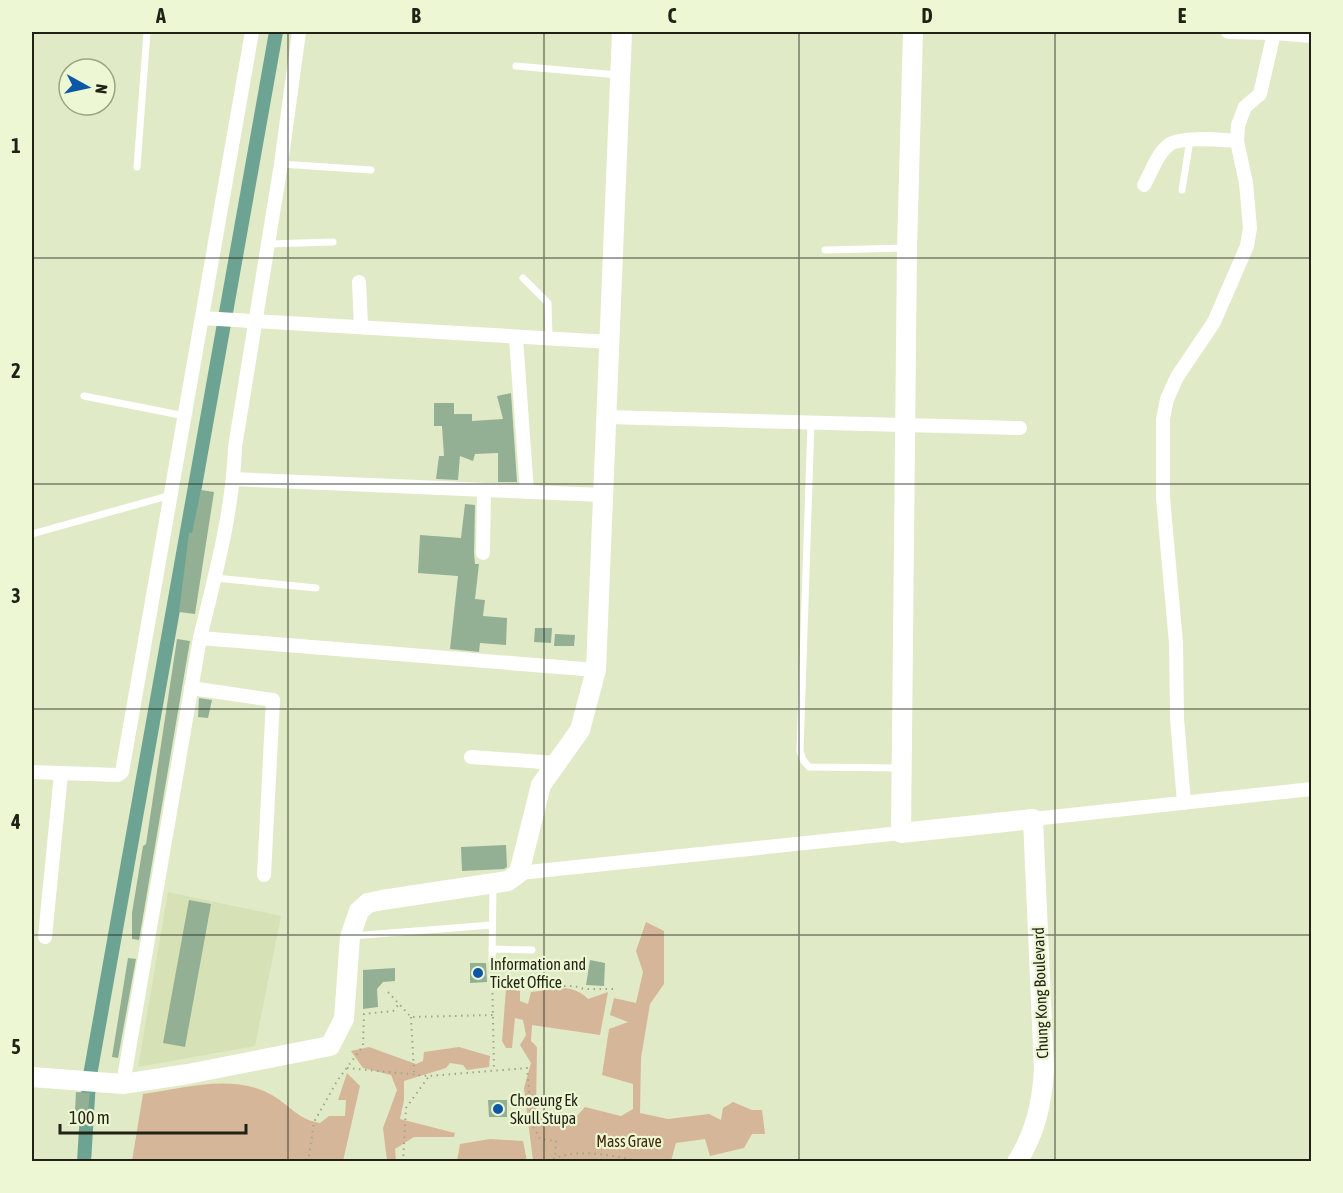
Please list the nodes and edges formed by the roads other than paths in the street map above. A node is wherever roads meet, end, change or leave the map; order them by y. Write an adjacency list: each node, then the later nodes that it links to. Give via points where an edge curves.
1 (147, 32): 14 (lane)
2 (252, 32): 24 (street)
3 (299, 32): 13 (street)
4 (622, 32): 10 (street)
5 (913, 32): 20 (street)
6 (1228, 32): 7 (street)
7 (1274, 33): 8 (street); 12 (street, via 1260,94 1241,114)
8 (1311, 36)
9 (516, 66): 10 (lane)
10 (621, 76): 29 (street)
11 (1190, 140): 12 (street); 16 (street, via 1171,143); 17 (lane)
12 (1237, 141): 54 (street, via 1246,183 1250,228 1247,246 1214,322 1194,349 1167,399 1162,439 1164,526 1176,643)
13 (281, 164): 15 (lane); 19 (street)
14 (137, 167)
15 (371, 170)
16 (1144, 185)
17 (1182, 190)
18 (333, 242): 19 (lane)
19 (268, 244): 25 (street)
20 (907, 248): 21 (lane); 34 (street)
21 (825, 250)
22 (523, 278): 27 (lane, via 548,303)
23 (359, 282): 26 (street)
24 (208, 318): 25 (street); 31 (street)
25 (255, 321): 26 (street); 36 (street)
26 (362, 326): 28 (street)
27 (549, 337): 28 (street); 29 (street)
28 (516, 338): 38 (street)
29 (609, 342): 32 (street)
30 (84, 396): 31 (lane)
31 (185, 416): 39 (street)
32 (606, 417): 33 (street); 40 (street)
33 (811, 423): 34 (street); 50 (lane, via 800,751 808,767)
34 (905, 423): 35 (street); 50 (street)
35 (1020, 428)
36 (233, 479): 37 (street); 43 (street)
37 (484, 490): 38 (street); 42 (street)
38 (526, 492): 40 (street)
39 (171, 495): 41 (lane); 52 (street, via 122,772 118,776)
40 (602, 495): 46 (street)
41 (32, 534)
42 (483, 553)
43 (215, 578): 44 (lane); 45 (street)
44 (316, 588)
45 (200, 638): 46 (street); 47 (street)
46 (596, 670): 49 (street, via 580,730)
47 (191, 688): 58 (street, via 273,700); 67 (street)
48 (471, 757): 49 (street)
49 (556, 763): 57 (street, via 541,785)
50 (902, 767): 56 (street)
51 (32, 772): 52 (street)
52 (61, 774): 62 (street)
53 (1311, 789): 54 (street)
54 (1184, 803): 55 (street)
55 (1033, 819): 56 (street); 68 (street, Chung Kong Boulevard, via 1044,1069 1036,1125)
56 (901, 832): 57 (street)
57 (519, 873): 59 (street, via 508,881)
58 (264, 875)
59 (493, 884): 60 (lane); 61 (street, via 368,903 359,910)
60 (492, 925): 61 (lane); 63 (lane)
61 (350, 936): 67 (street, via 344,1019 330,1046 218,1069)
62 (45, 937)
63 (492, 949): 64 (lane); 65 (lane)
64 (532, 950)
65 (492, 960)
66 (32, 1077): 67 (street)
67 (113, 1083)
68 (1017, 1161)

